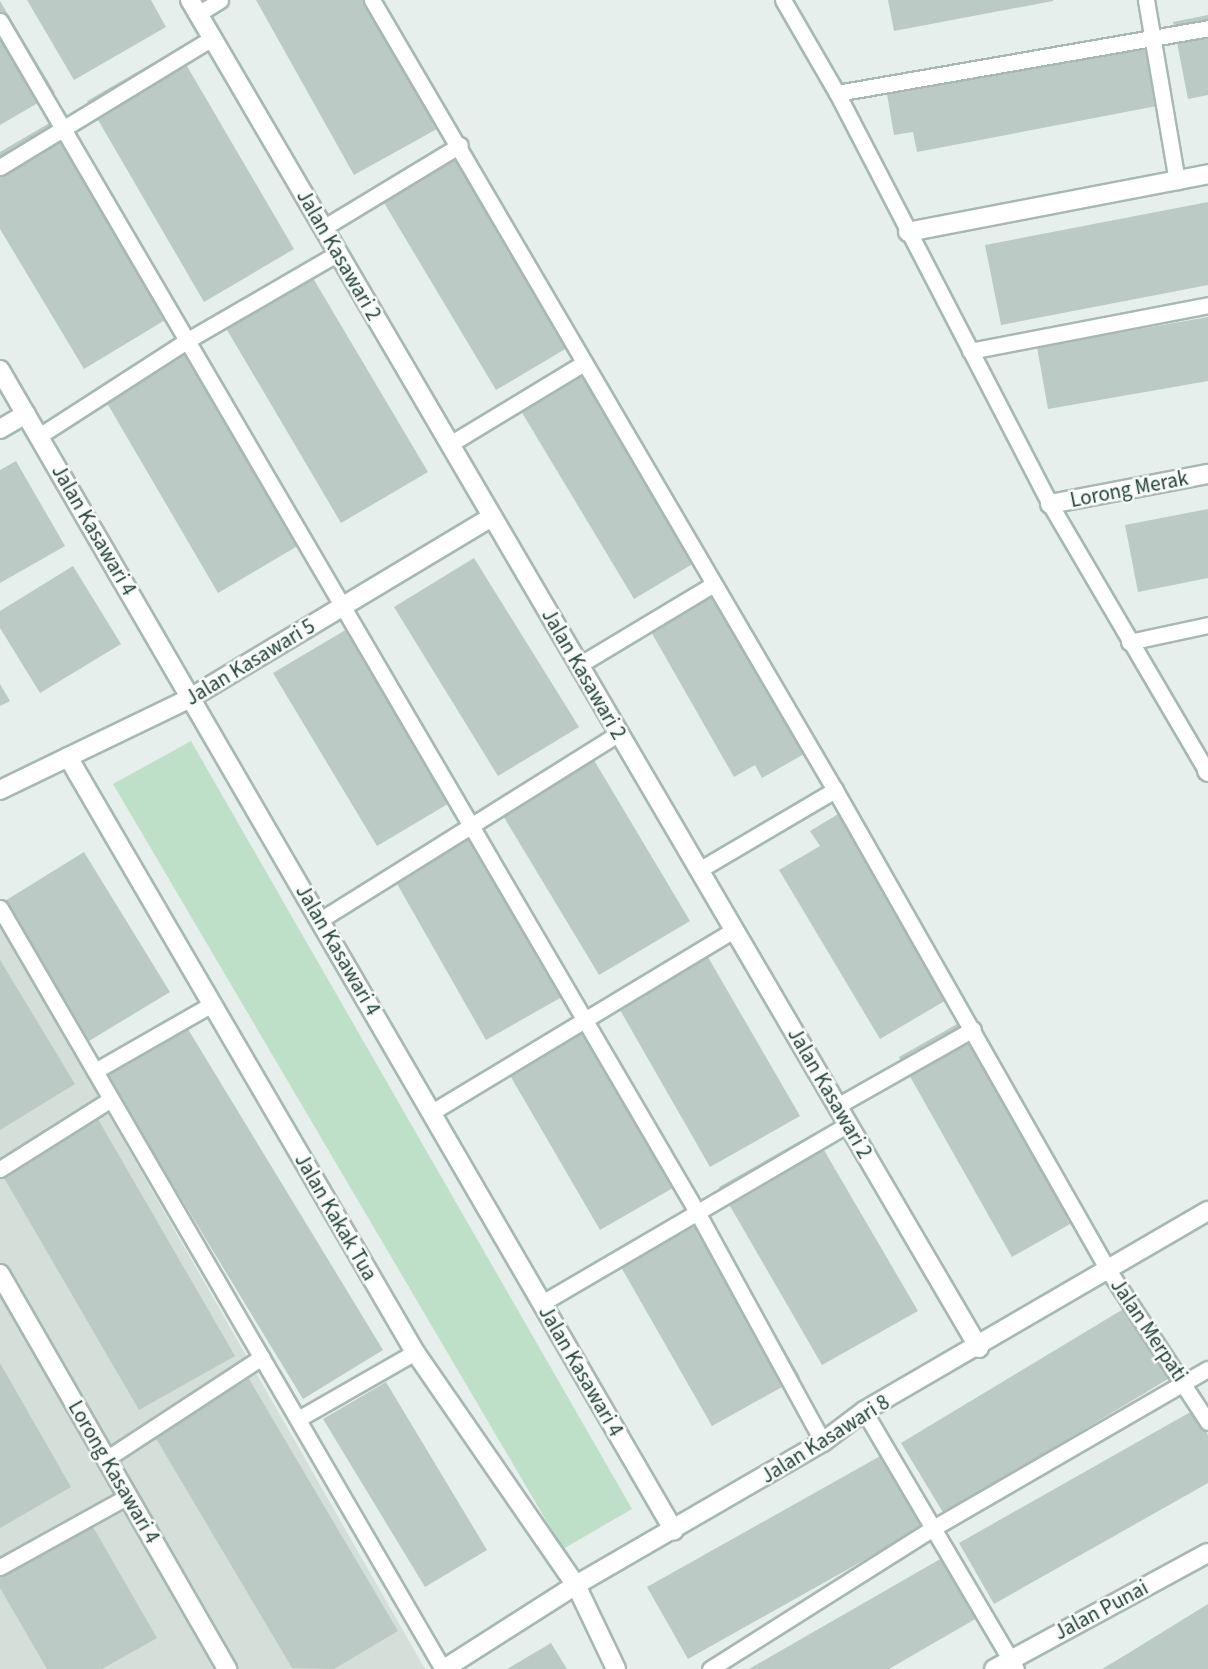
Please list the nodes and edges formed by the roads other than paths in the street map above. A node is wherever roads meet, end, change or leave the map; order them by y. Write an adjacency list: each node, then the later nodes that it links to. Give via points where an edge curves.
1 (220, 0): 5 (lane)
2 (372, 0): 12 (lane, Jalan Merpati)
3 (783, 0): 10 (lane)
4 (1146, 0): 9 (lane)
5 (194, 7): 8 (street, Jalan Kasawari 2)
6 (0, 21): 11 (lane)
7 (1208, 28): 9 (lane)
8 (212, 38): 11 (lane); 16 (street, Jalan Kasawari 2)
9 (1153, 39): 10 (lane); 15 (lane)
10 (837, 93): 17 (lane)
11 (64, 128): 13 (lane); 20 (lane)
12 (460, 145): 16 (lane); 22 (lane, Jalan Merpati)
13 (0, 167)
14 (1208, 174): 15 (street)
15 (1177, 181): 17 (street)
16 (323, 228): 18 (street, Jalan Kasawari 2)
17 (908, 232): 21 (lane)
18 (338, 253): 20 (lane); 27 (street, Jalan Kasawari 2)
19 (1208, 305): 21 (lane)
20 (188, 340): 26 (lane); 32 (lane)
21 (970, 351): 29 (lane)
22 (582, 364): 27 (lane); 31 (lane, Jalan Merpati)
23 (0, 370): 24 (street, Jalan Kasawari 4)
24 (26, 414): 25 (street); 26 (street, Jalan Kasawari 4)
25 (0, 429)
26 (39, 436): 36 (street, Jalan Kasawari 4)
27 (450, 444): 30 (street, Jalan Kasawari 2)
28 (1208, 474): 29 (street, Lorong Merak)
29 (1050, 504): 34 (lane)
30 (492, 517): 32 (street, Jalan Kasawari 5); 35 (street, Jalan Kasawari 2)
31 (712, 585): 35 (lane); 41 (lane, Jalan Merpati)
32 (343, 607): 36 (street, Jalan Kasawari 5); 42 (lane)
33 (1208, 625): 34 (lane)
34 (1129, 642): 39 (lane)
35 (579, 665): 37 (street, Jalan Kasawari 2)
36 (192, 698): 38 (street, Jalan Kasawari 5); 45 (street, Jalan Kasawari 4)
37 (619, 733): 42 (lane); 43 (street, Jalan Kasawari 2)
38 (68, 757): 40 (street, Jalan Kasawari 5); 47 (street, Jalan Kakak Tua)
39 (1208, 772)
40 (0, 790)
41 (835, 790): 43 (lane); 49 (lane, Jalan Merpati)
42 (470, 826): 45 (lane); 48 (lane)
43 (699, 870): 46 (street, Jalan Kasawari 2)
44 (0, 908): 50 (lane)
45 (321, 920): 53 (street, Jalan Kasawari 4)
46 (734, 930): 48 (lane); 52 (street, Jalan Kasawari 2)
47 (212, 1004): 50 (lane); 62 (street, Jalan Kakak Tua)
48 (582, 1020): 53 (lane); 56 (lane)
49 (973, 1029): 52 (lane); 58 (lane, Jalan Merpati)
50 (96, 1071): 51 (lane)
51 (111, 1099): 55 (lane); 63 (lane)
52 (837, 1106): 54 (street, Jalan Kasawari 2)
53 (432, 1112): 60 (street, Jalan Kasawari 4)
54 (848, 1124): 56 (lane); 61 (street, Jalan Kasawari 2)
55 (0, 1169)
56 (696, 1210): 60 (lane); 69 (lane)
57 (1208, 1210): 58 (street, Jalan Kasawari 8)
58 (1108, 1270): 61 (street, Jalan Kasawari 8); 65 (lane, Jalan Merpati)
59 (0, 1274): 70 (street, Lorong Kasawari 4)
60 (542, 1303): 73 (street, Jalan Kasawari 4)
61 (979, 1348): 66 (street, Jalan Kasawari 8)
62 (415, 1352): 67 (lane); 76 (street, Jalan Kakak Tua)
63 (262, 1358): 67 (lane); 70 (lane)
64 (1208, 1369): 65 (lane)
65 (1187, 1385): 68 (lane, Jalan Merpati); 72 (lane)
66 (864, 1411): 69 (street, Jalan Kasawari 8); 72 (lane)
67 (298, 1419): 79 (lane)
68 (1208, 1422)
69 (823, 1442): 73 (street, Jalan Kasawari 8)
70 (106, 1459): 71 (street, Lorong Kasawari 4)
71 (128, 1496): 75 (lane); 78 (street, Lorong Kasawari 4)
72 (935, 1527): 77 (lane); 81 (lane)
73 (674, 1531): 76 (street, Jalan Kasawari 8)
74 (1208, 1553): 77 (street, Jalan Punai)
75 (0, 1567)
76 (576, 1585): 79 (street, Jalan Kasawari 8); 80 (street, Jalan Kakak Tua)
77 (1013, 1664): 82 (street, Jalan Punai)
78 (227, 1669)
79 (443, 1669)
80 (616, 1669)
81 (710, 1669)
82 (994, 1669)

